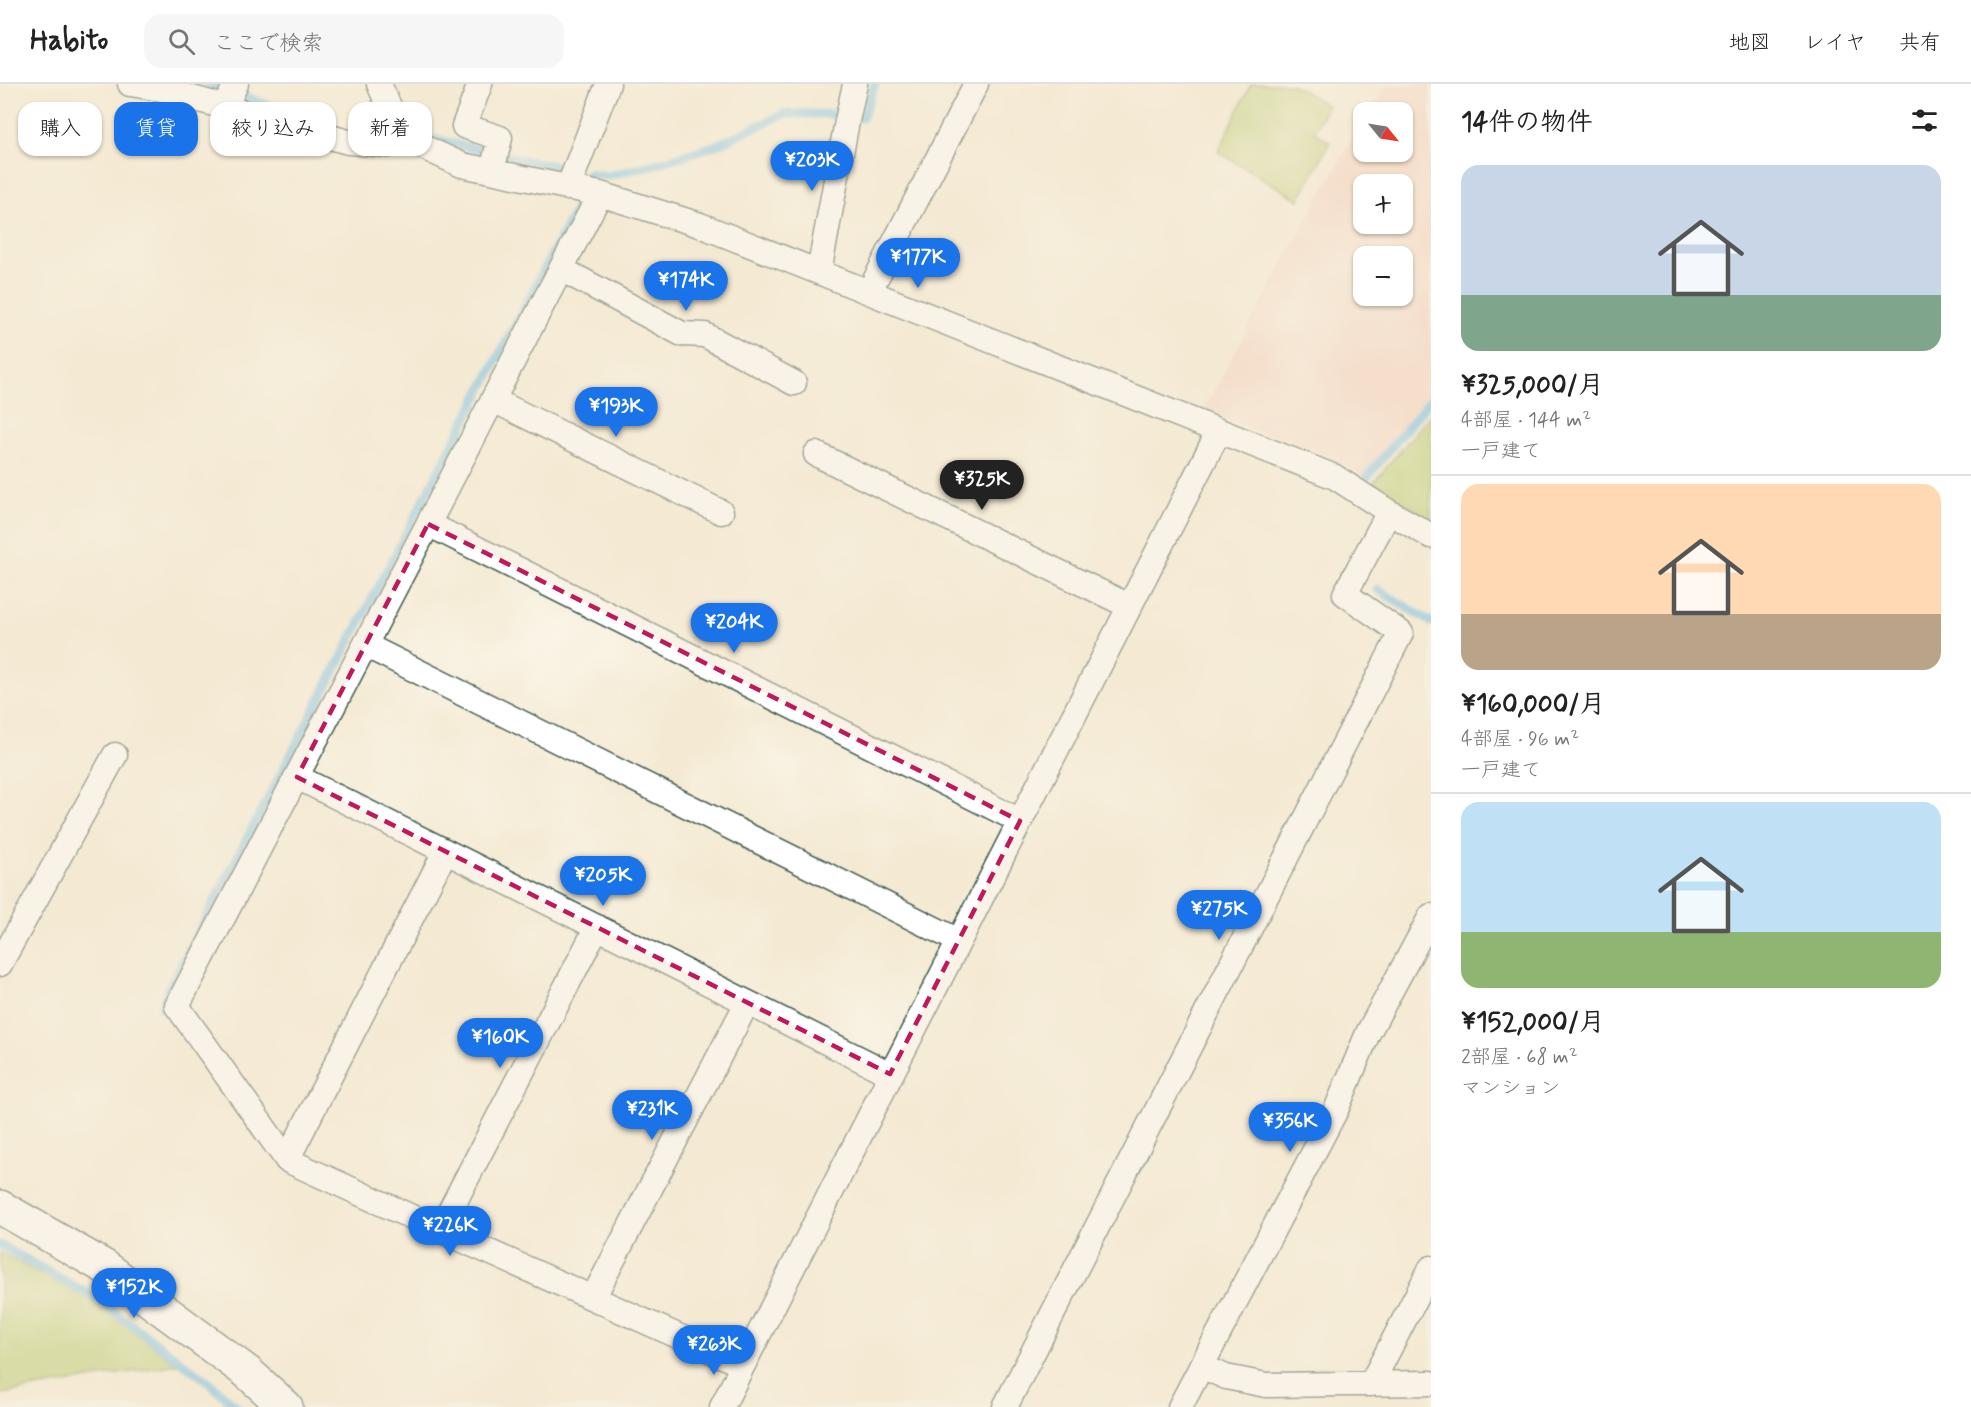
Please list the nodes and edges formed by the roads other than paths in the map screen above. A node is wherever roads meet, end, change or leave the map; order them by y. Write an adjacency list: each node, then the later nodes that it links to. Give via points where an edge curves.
1 (130, 84): 6 (street)
2 (480, 84): 9 (street, via 464,126 500,138)
3 (608, 84): 10 (street)
4 (855, 84): 12 (street)
5 (976, 84): 13 (street)
6 (232, 94): 7 (street)
7 (348, 142)
8 (432, 152): 9 (street, via 462,165)
9 (495, 160): 10 (street)
10 (581, 184): 11 (street); 12 (street)
11 (561, 269): 14 (street, via 682,334 705,335); 15 (street)
12 (819, 272): 13 (street)
13 (869, 292): 16 (street)
14 (794, 383)
15 (493, 400): 18 (street); 20 (street)
16 (1219, 431): 19 (street, via 1335,477); 22 (street)
17 (816, 454): 22 (street)
18 (721, 512)
19 (1389, 512): 21 (street); 45 (street, via 1345,594 1401,633)
20 (428, 524): 23 (street); 26 (street)
21 (1431, 536)
22 (1129, 606): 26 (street)
23 (365, 645): 25 (street); 30 (street)
24 (115, 755): 31 (street)
25 (297, 777): 27 (street); 34 (street, via 177,1006)
26 (1020, 821): 30 (street)
27 (445, 852): 29 (street); 34 (street)
28 (1431, 916): 40 (street, via 1368,1033 1336,1110)
29 (597, 927): 32 (street); 36 (street)
30 (959, 940): 33 (street)
31 (0, 964)
32 (747, 1003): 33 (street); 38 (street)
33 (890, 1074): 39 (street)
34 (287, 1160): 36 (street)
35 (0, 1208): 43 (street, via 105,1267 247,1372)
36 (440, 1230): 38 (street)
37 (1431, 1268): 42 (street)
38 (593, 1298): 39 (street)
39 (743, 1365): 44 (street)
40 (1201, 1366): 42 (street, via 1226,1377 1266,1385); 46 (street)
41 (1431, 1383): 42 (street)
42 (1371, 1384)
43 (286, 1407)
44 (722, 1407)
45 (1005, 1407)
46 (1180, 1407)

